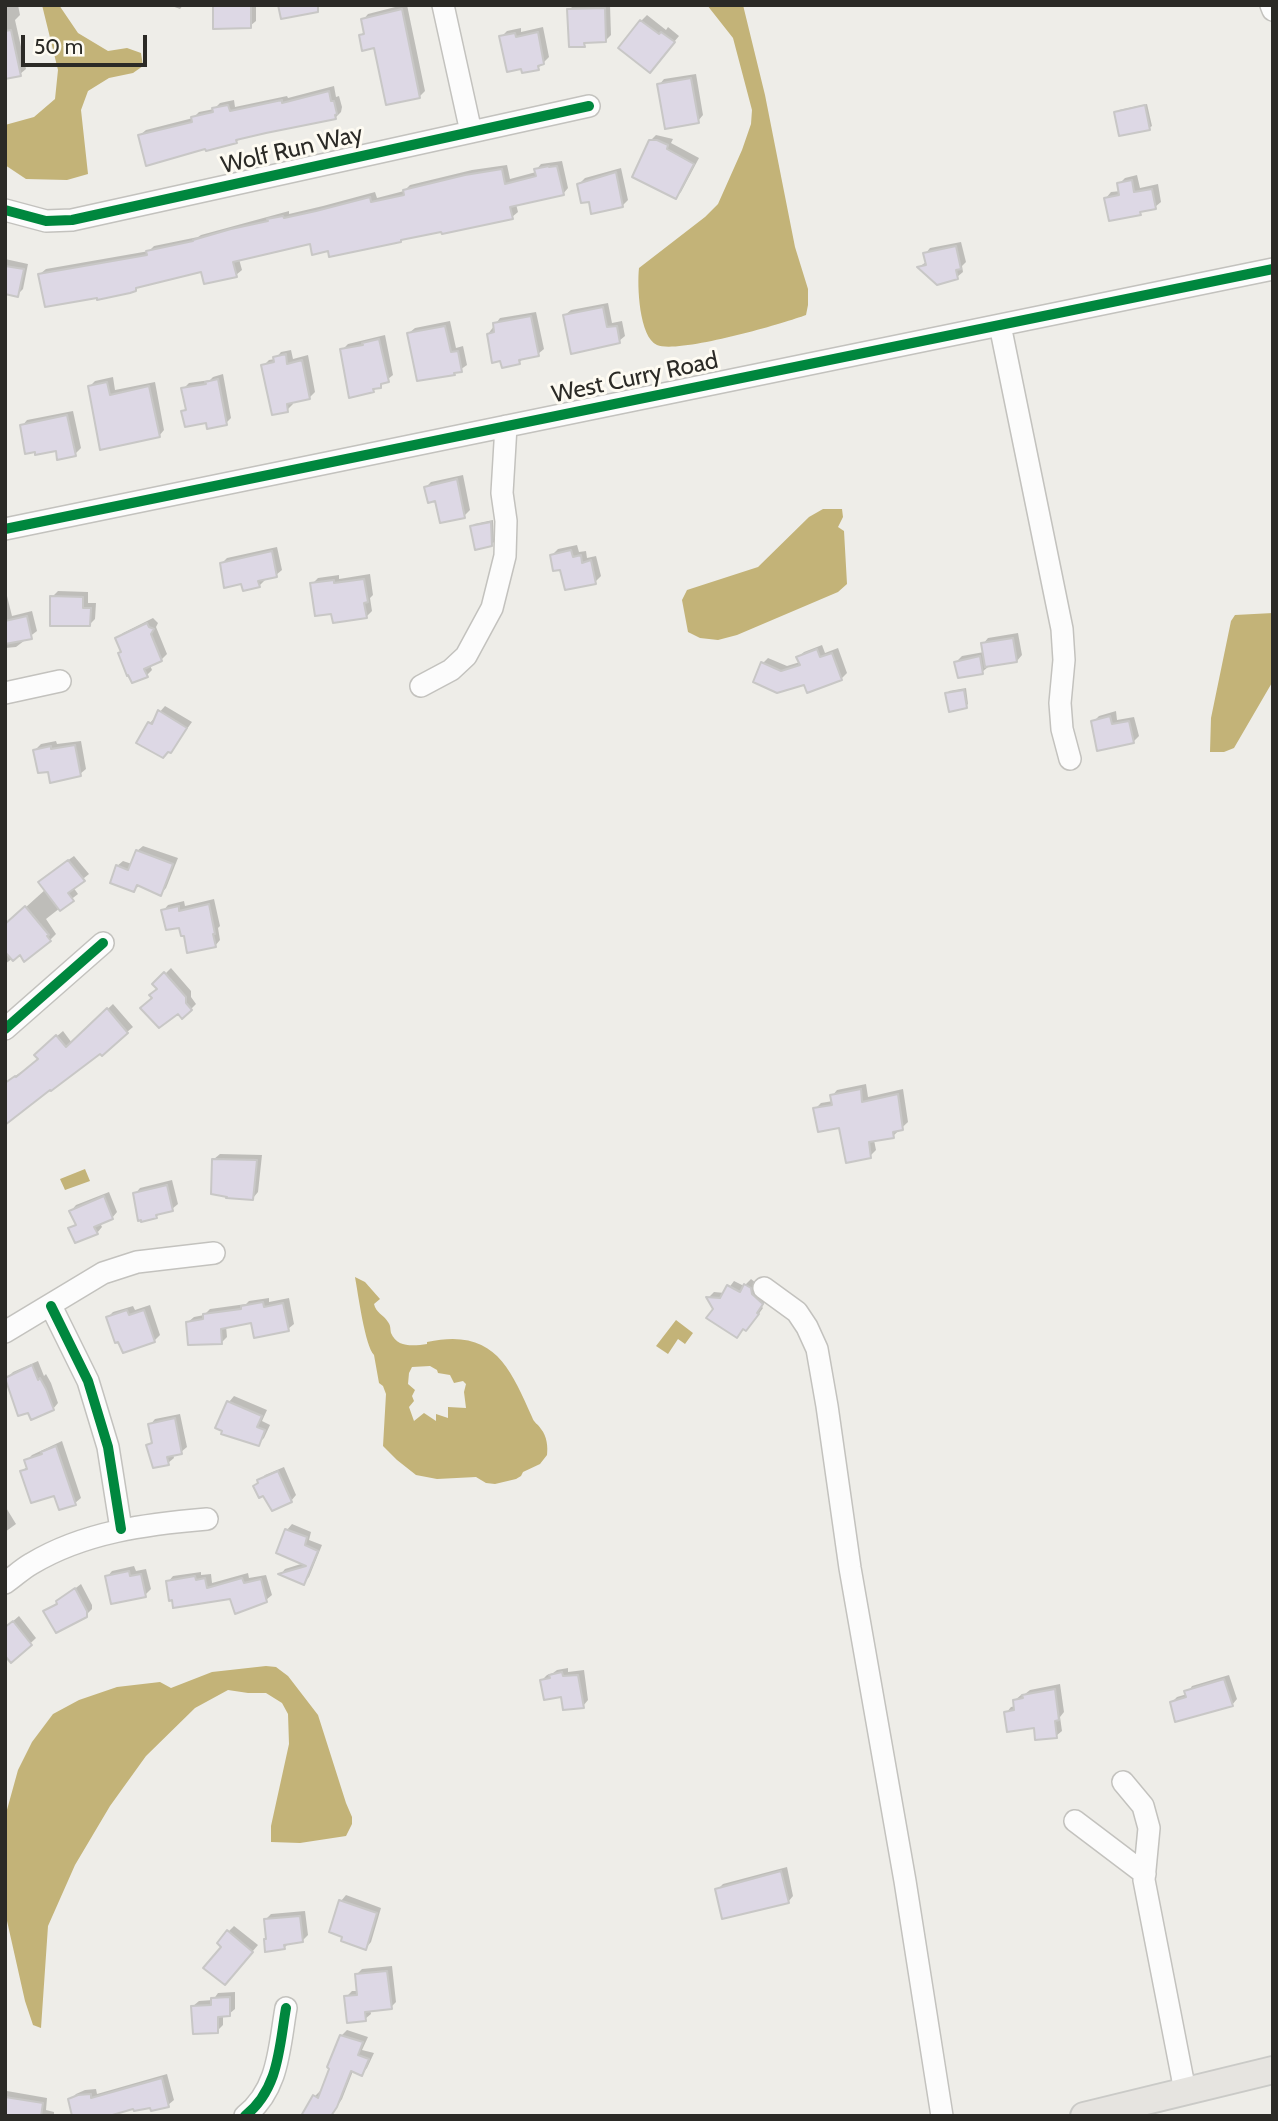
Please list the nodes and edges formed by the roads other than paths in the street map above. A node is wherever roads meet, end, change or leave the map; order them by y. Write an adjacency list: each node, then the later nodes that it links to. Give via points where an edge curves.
1 (443, 5): 5 (street)
2 (1271, 5): 3 (street)
3 (1273, 10)
4 (589, 106): 5 (street, Wolf Run Way)
5 (471, 132): 6 (street, Wolf Run Way, via 72,220 46,221)
6 (5, 209)
7 (1273, 269): 8 (street, West Curry Road)
8 (1000, 325): 9 (street, West Curry Road); 14 (street, via 1062,629 1060,703)
9 (506, 426): 10 (street, West Curry Road); 12 (street, via 505,556 492,608 466,656 451,670)
10 (5, 529)
11 (60, 681): 13 (street)
12 (421, 685)
13 (5, 693)
14 (1070, 759)
15 (103, 943): 16 (street)
16 (5, 1029)
17 (214, 1253): 19 (street, via 137,1262 103,1273)
18 (764, 1289): 32 (street, via 797,1312 817,1349)
19 (51, 1306): 20 (street); 22 (street, via 88,1381 108,1447)
20 (5, 1332)
21 (207, 1519): 22 (street)
22 (121, 1529): 23 (street, via 73,1544)
23 (5, 1583)
24 (1123, 1782): 26 (street, via 1143,1806 1149,1828)
25 (1075, 1821): 26 (street)
26 (1145, 1874): 29 (street)
27 (286, 2008): 31 (street, via 274,2076 261,2101)
28 (1273, 2070): 29 (main road)
29 (1185, 2091): 30 (main road)
30 (1094, 2115)
31 (245, 2116)
32 (942, 2116)

